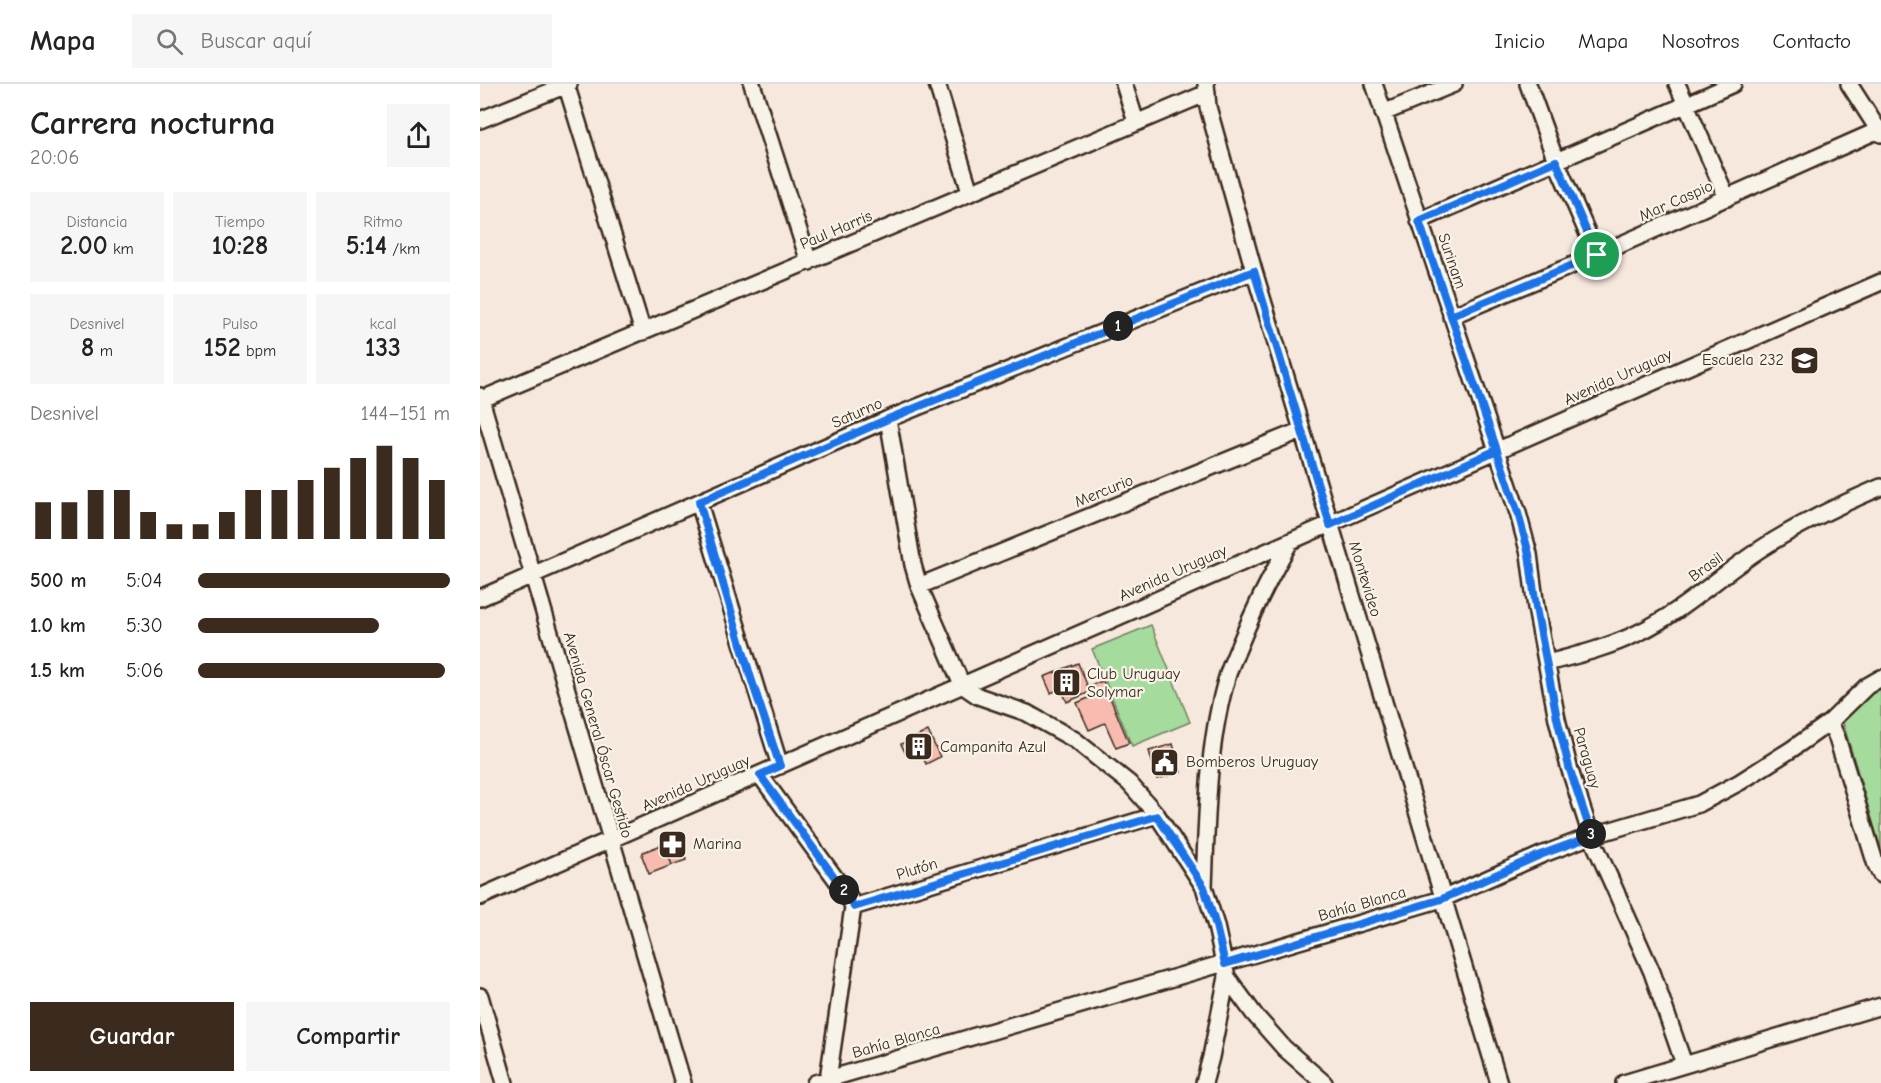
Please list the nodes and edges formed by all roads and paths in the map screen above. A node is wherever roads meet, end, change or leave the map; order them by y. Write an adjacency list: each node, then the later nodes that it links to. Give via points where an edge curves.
1 (567, 84): 14 (street); 26 (street)
2 (752, 84): 22 (street)
3 (937, 84): 18 (street)
4 (1124, 84): 15 (street)
5 (1374, 84): 13 (street, Surinam)
6 (1454, 84): 13 (street)
7 (1528, 84): 17 (street)
8 (1677, 84): 12 (street)
9 (1733, 84): 12 (street)
10 (1849, 84): 16 (street)
11 (1207, 88): 15 (street, Paul Harris); 23 (street, Montevideo, via 1208,107)
12 (1685, 105): 17 (street); 19 (street)
13 (1383, 113): 20 (street, Surinam)
14 (480, 120)
15 (1136, 122): 18 (street, Paul Harris)
16 (1880, 131): 19 (street, Mar Caspio)
17 (1556, 161): 20 (street); 21 (street)
18 (970, 192): 22 (street, Paul Harris)
19 (1727, 198): 21 (street, Mar Caspio)
20 (1419, 221): 25 (street, Surinam)
21 (1597, 255): 25 (street, Mar Caspio)
22 (809, 262): 26 (street, Paul Harris)
23 (1254, 271): 28 (street, Saturno); 29 (street, Montevideo)
24 (1881, 282): 30 (street, Avenida Uruguay)
25 (1451, 316): 30 (street, Surinam)
26 (643, 332): 27 (street, Paul Harris)
27 (480, 398): 35 (street, Avenida General Óscar Gestido)
28 (888, 419): 32 (street, Saturno); 36 (street)
29 (1302, 430): 33 (street, Montevideo); 36 (street, Mercurio)
30 (1497, 450): 33 (street, Avenida Uruguay); 38 (street, Paraguay, via 1529,554)
31 (1881, 487): 38 (street, Brasil, via 1843,503 1760,550 1638,634)
32 (699, 502): 35 (street, Saturno); 42 (street)
33 (1330, 525): 34 (street, Avenida Uruguay); 50 (street, Montevideo)
34 (1290, 542): 40 (street, Avenida Uruguay); 48 (street, via 1252,615 1228,673 1210,771)
35 (533, 576): 37 (street, Saturno); 46 (street, Avenida General Óscar Gestido)
36 (919, 586): 40 (street)
37 (480, 598)
38 (1547, 663): 45 (street, Paraguay, via 1567,758)
39 (1881, 678): 41 (street, Bahía Blanca, via 1867,686)
40 (962, 685): 42 (street, Avenida Uruguay); 44 (street, via 978,696 1027,713 1075,740 1129,783)
41 (1830, 722): 45 (street, Bahía Blanca, via 1740,782 1699,804); 47 (street)
42 (780, 766): 43 (street, Avenida Uruguay)
43 (760, 775): 46 (street, Avenida Uruguay); 51 (street)
44 (1157, 816): 48 (street); 51 (street, Plutón)
45 (1592, 836): 50 (street, Bahía Blanca); 55 (street, Paraguay, via 1652,972)
46 (610, 841): 49 (street, Avenida Uruguay); 58 (street, Avenida General Óscar Gestido)
47 (1881, 874)
48 (1204, 887): 52 (street)
49 (480, 897)
50 (1442, 899): 52 (street, Bahía Blanca); 61 (street, Montevideo)
51 (854, 907): 56 (street)
52 (1226, 971): 56 (street, Bahía Blanca); 59 (street); 60 (street, via 1254,1014 1284,1048)
53 (480, 996): 57 (street)
54 (1881, 1006): 55 (street)
55 (1684, 1064): 62 (street)
56 (821, 1081)
57 (505, 1083)
58 (683, 1083)
59 (1204, 1083)
60 (1324, 1083)
61 (1499, 1083)
62 (1624, 1083)

